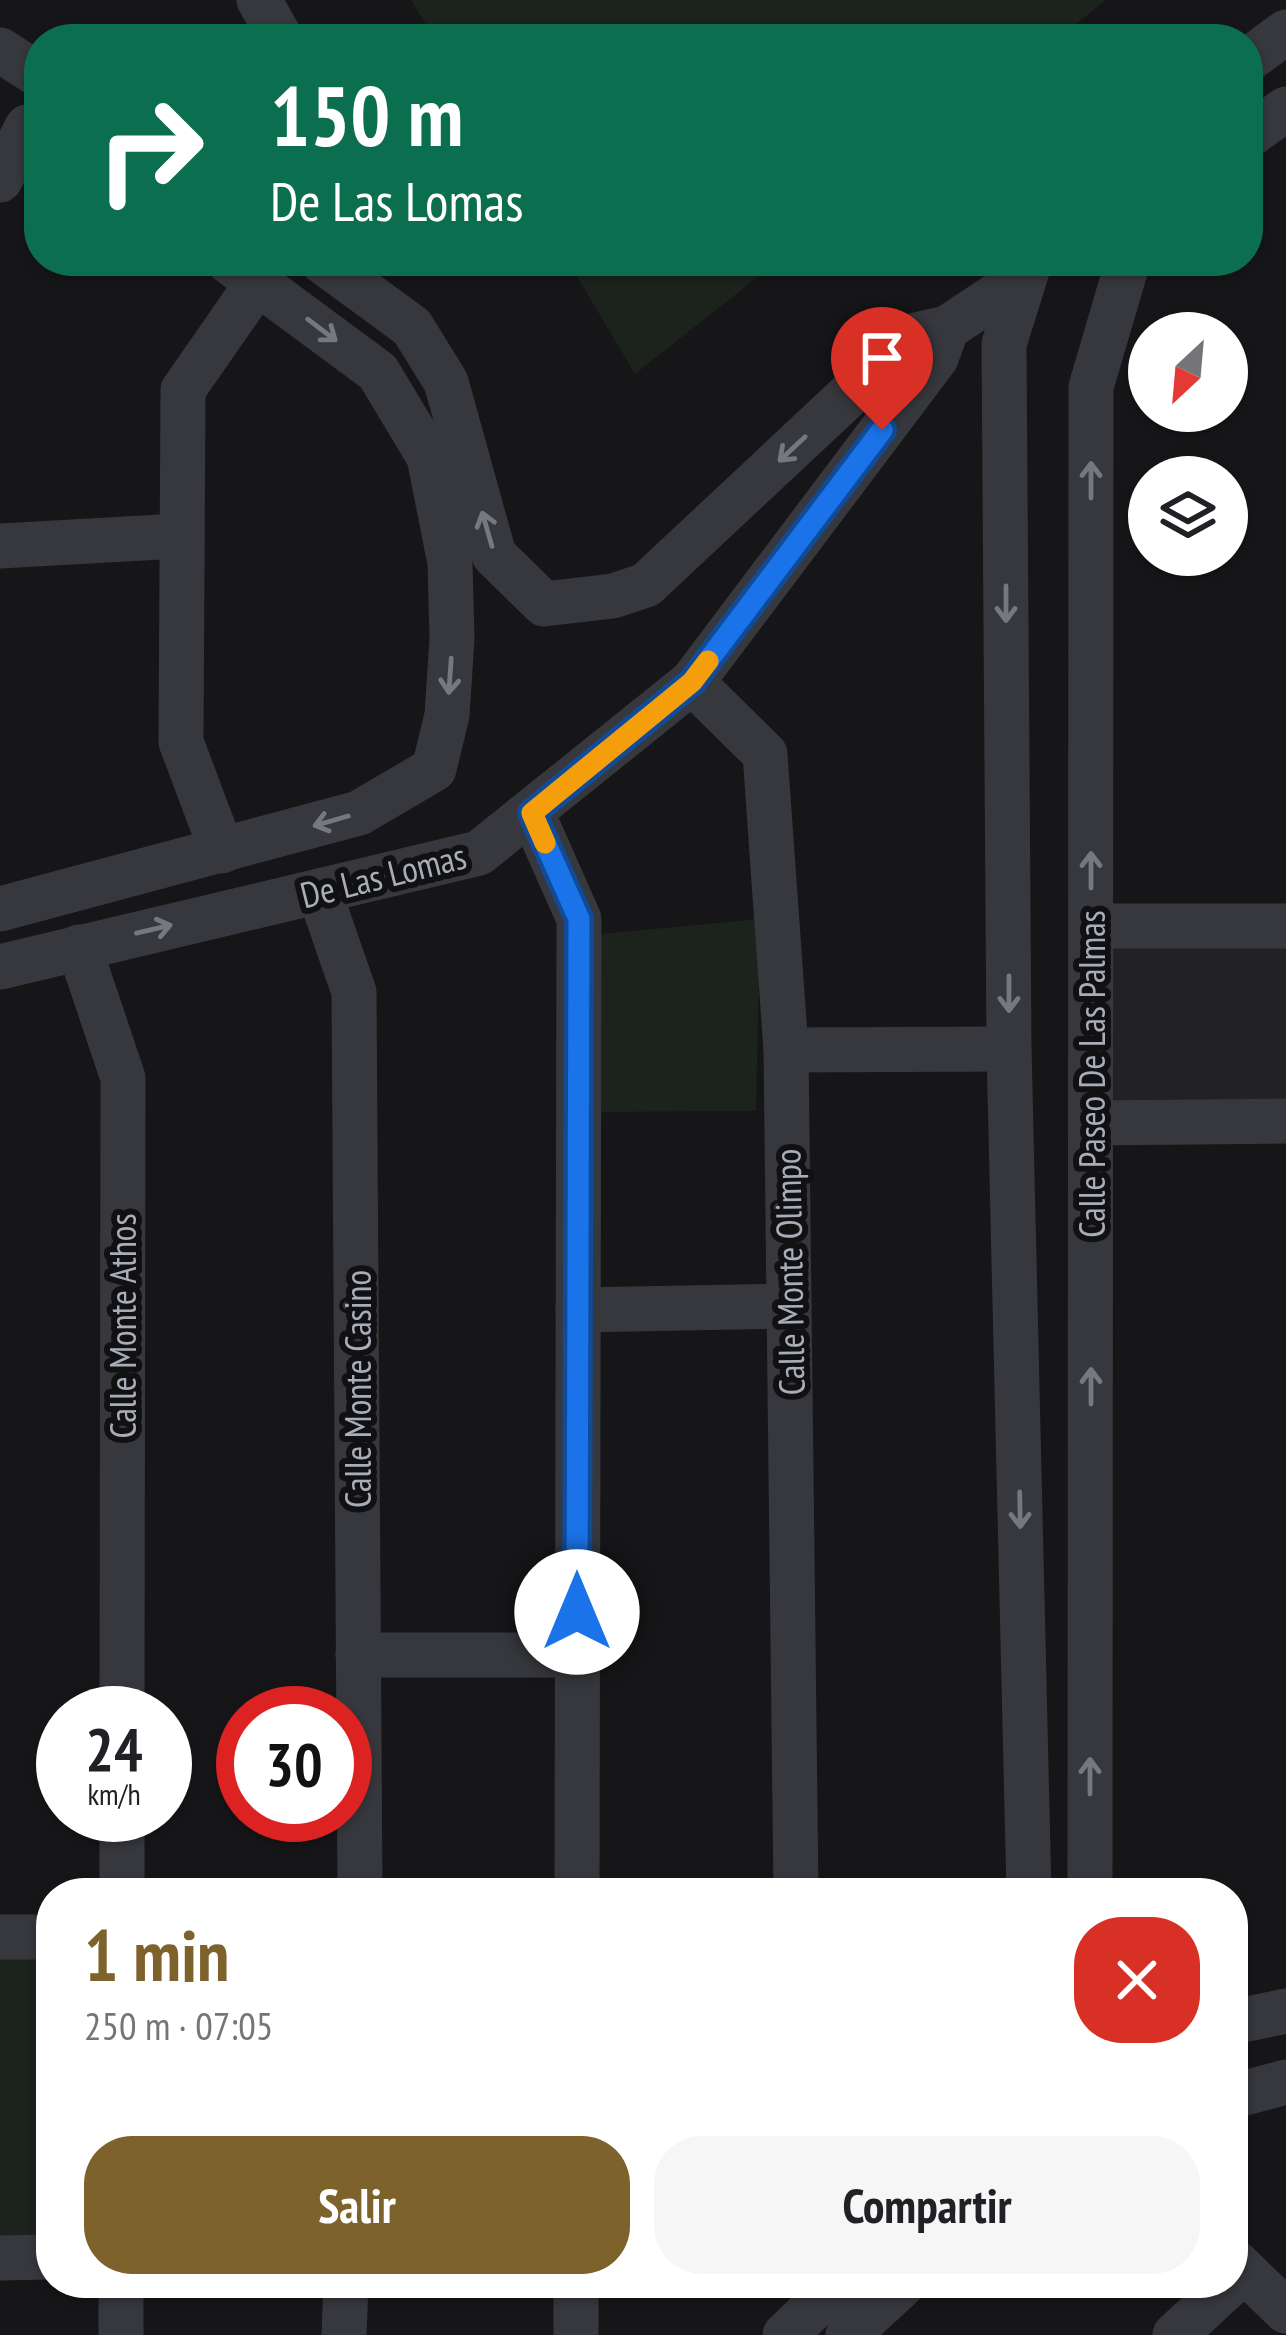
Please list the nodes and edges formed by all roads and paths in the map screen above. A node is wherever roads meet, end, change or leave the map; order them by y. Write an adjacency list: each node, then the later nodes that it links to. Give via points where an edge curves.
1 (22, 124): 2 (street)
2 (0, 179)
3 (240, 276): 10 (street, via 183,390)
4 (250, 276): 14 (street, De Las Lomas, one-way to 14, via 377,372 429,457 450,563 452,639 434,769 359,812)
5 (342, 276): 9 (street, one-way to 5, via 913,336 646,585 544,604 494,555 446,382 412,327)
6 (1018, 276): 9 (street, De Las Lomas)
7 (1024, 276): 21 (street, one-way to 21, via 1004,344)
8 (1123, 276): 17 (street, Calle Paseo De Las Palmas, one-way to 8, via 1090,387)
9 (947, 328): 12 (street, De Las Lomas, via 937,358)
10 (179, 536): 11 (street); 14 (street, via 181,742)
11 (0, 546)
12 (692, 682): 13 (street, De Las Lomas); 22 (street, Calle Monte Olimpo, via 765,754)
13 (532, 813): 15 (street, De Las Lomas, via 478,853); 26 (street, via 579,919)
14 (222, 851): 16 (street, De Las Lomas)
15 (319, 891): 19 (street, De Las Lomas, one-way to 15); 27 (street, Calle Monte Casino, via 354,992)
16 (3, 899)
17 (1091, 926): 18 (street); 24 (street, Calle Paseo De Las Palmas)
18 (1286, 926)
19 (79, 947): 20 (street, De Las Lomas); 29 (street, Calle Monte Athos, via 123,1078)
20 (0, 967)
21 (1009, 1049): 22 (street); 35 (street, one-way to 35)
22 (786, 1050): 25 (street, Calle Monte Olimpo)
23 (1286, 1121): 24 (street)
24 (1091, 1123): 36 (street, Calle Paseo De Las Palmas, one-way to 24)
25 (789, 1306): 26 (street); 34 (street, Calle Monte Olimpo)
26 (578, 1310): 28 (street)
27 (358, 1655): 28 (street); 32 (street, Calle Monte Casino)
28 (577, 1655): 33 (street)
29 (122, 1686)
30 (122, 1842): 31 (street)
31 (122, 1878)
32 (360, 1878)
33 (577, 1878)
34 (796, 1878)
35 (1029, 1878)
36 (1090, 1878)
37 (0, 1937): 38 (street)
38 (36, 1937)
39 (1286, 2012): 40 (street)
40 (1248, 2019)
41 (1286, 2082): 42 (street)
42 (1248, 2092)
43 (0, 2258): 44 (street)
44 (36, 2258)
45 (1248, 2283): 52 (street)
46 (121, 2298): 53 (street)
47 (345, 2298): 54 (street)
48 (576, 2298): 55 (street)
49 (823, 2298): 56 (street)
50 (888, 2298): 57 (street)
51 (1211, 2298): 58 (street)
52 (1286, 2311)
53 (121, 2335)
54 (344, 2335)
55 (576, 2335)
56 (785, 2335)
57 (848, 2335)
58 (1175, 2335)

